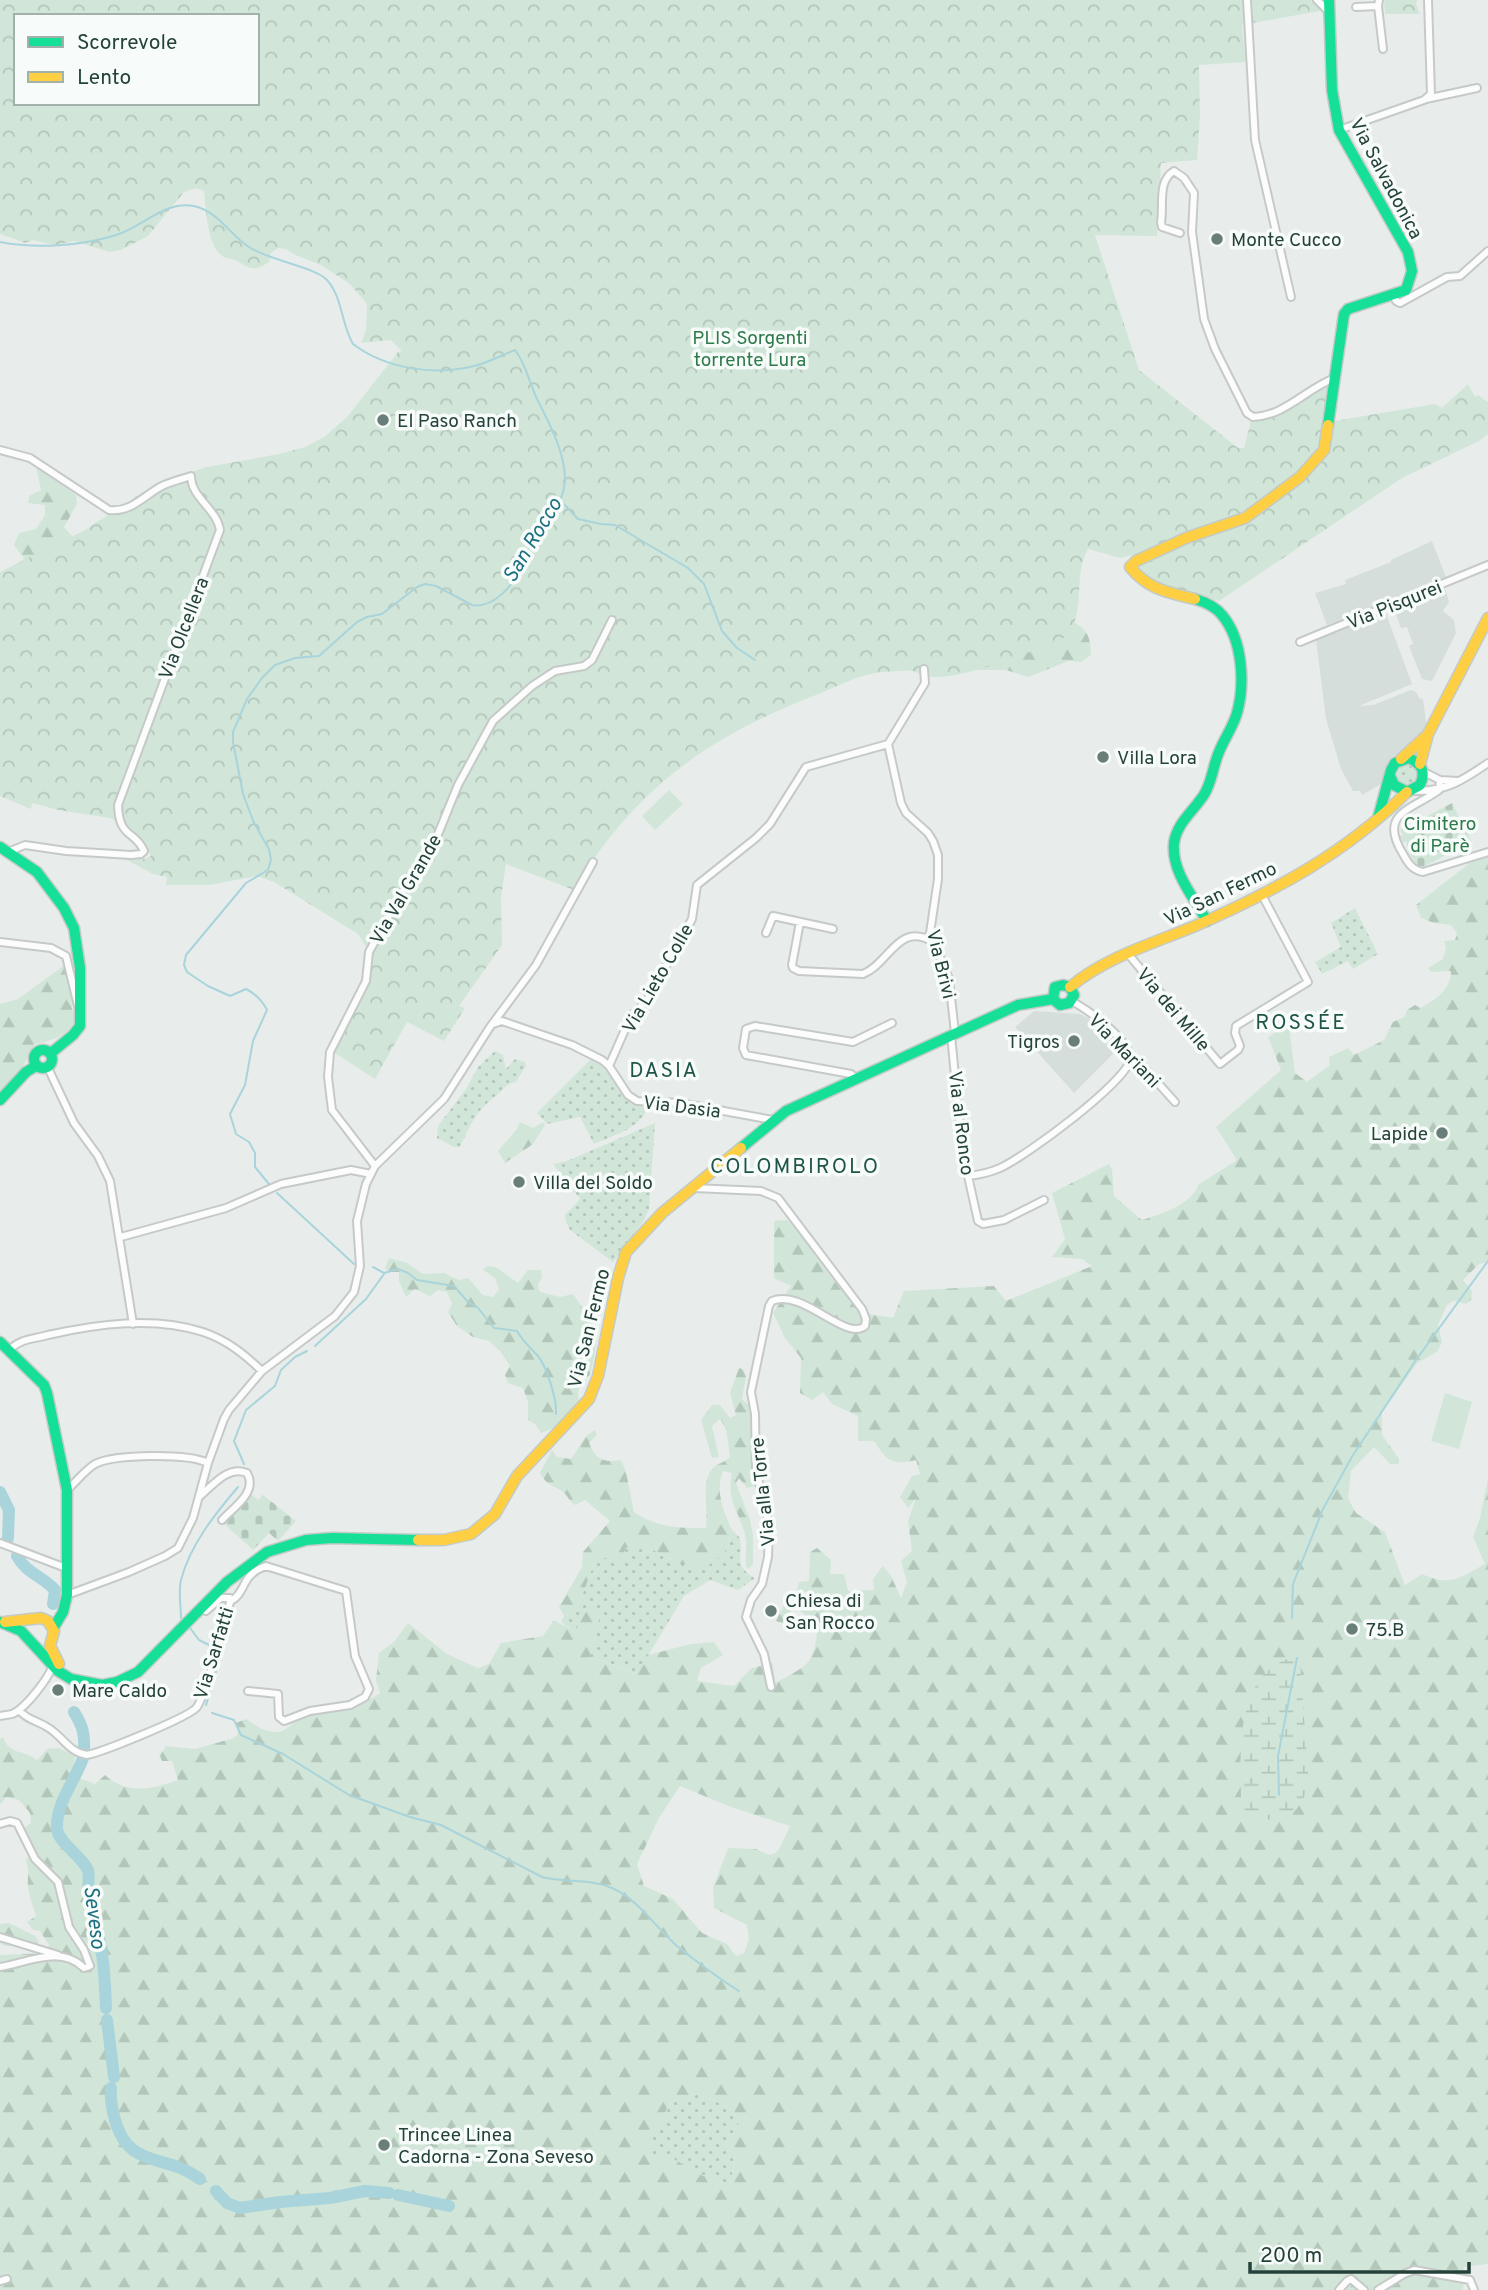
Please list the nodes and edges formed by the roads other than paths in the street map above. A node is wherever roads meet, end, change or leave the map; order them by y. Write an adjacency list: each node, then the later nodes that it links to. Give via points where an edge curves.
1 (1247, 0): 14 (street, via 1255,140)
2 (1317, 0): 5 (street)
3 (1428, 0): 9 (street, via 1432,90)
4 (1379, 3): 6 (street); 7 (street)
5 (1328, 5): 10 (main road, Via Salvadonica)
6 (1356, 7)
7 (1383, 48)
8 (1477, 89): 9 (street)
9 (1424, 100): 10 (street)
10 (1339, 130): 13 (main road, Via Salvadonica, via 1411,263 1411,283)
11 (1180, 233): 15 (street, via 1162,227 1161,222 1163,186 1174,171 1194,193 1192,232 1204,319 1247,413 1253,417 1271,414)
12 (1488, 251): 13 (street, via 1460,275 1447,277 1400,303)
13 (1393, 295): 15 (main road, via 1343,314)
14 (1291, 297)
15 (1335, 378): 37 (main road, via 1324,450 1300,477 1245,517 1186,538 1130,567 1149,588 1217,608 1231,627 1238,653 1236,718 1206,790 1181,822 1174,846 1176,863)
16 (0, 450): 33 (street, Via Olcellera, via 30,458 118,512 163,485 191,476 193,487 217,517 220,530 117,805 121,825 144,851 131,855 25,845)
17 (1488, 565): 20 (street, Via Pisqurei)
18 (1488, 618): 22 (main road)
19 (612, 620): 60 (street, Via Val Grande, via 592,660 555,671 493,721 457,785 434,844 369,952 366,981 330,1052 328,1077 332,1110)
20 (1300, 642)
21 (924, 669): 23 (street, via 925,683)
22 (1428, 734): 24 (main road); 26 (main road)
23 (888, 744): 42 (street, Via Brivi, via 901,803 933,841 938,855 930,929); 54 (street, Via Lieto Colle, via 806,767 763,831 697,886 692,919 646,1002 632,1016)
24 (1401, 759): 26 (main road, via 1409,758); 27 (main road, via 1391,770)
25 (1488, 763): 29 (street)
26 (1422, 768): 28 (street); 31 (main road, via 1420,785)
27 (1391, 778): 31 (main road, via 1394,785); 32 (main road)
28 (1440, 780): 29 (street); 30 (street)
29 (1460, 781): 30 (street)
30 (1439, 790): 31 (street); 34 (street, via 1392,825 1410,866 1423,872)
31 (1410, 791): 32 (main road, Via San Fermo)
32 (1378, 819): 36 (main road, Via San Fermo, via 1347,845)
33 (4, 849): 47 (main road, via 37,872 74,928)
34 (1488, 852)
35 (593, 862): 49 (street, via 536,965)
36 (1262, 895): 37 (main road, Via San Fermo); 43 (street, Via dei Mille, via 1308,982 1236,1026 1238,1050 1220,1063)
37 (1207, 921): 43 (main road, Via San Fermo)
38 (800, 922): 39 (street); 40 (street, via 773,916); 42 (street, via 792,965 799,971 863,974 907,937 918,936)
39 (834, 929)
40 (766, 933)
41 (0, 942): 47 (street, via 51,948 66,956)
42 (934, 944): 50 (street, Via Brivi, via 949,979)
43 (1129, 955): 44 (main road, Via San Fermo, via 1091,971)
44 (1070, 987): 45 (main road, Via San Fermo, via 1058,985); 46 (main road)
45 (1053, 999): 46 (main road, Via San Fermo, via 1060,1005); 50 (main road, Via San Fermo, via 1018,1005)
46 (1072, 1001): 52 (street, Via Mariani, via 1098,1018)
47 (81, 1010): 51 (main road, via 80,1026)
48 (892, 1023): 56 (street, via 853,1042 755,1026 746,1029 743,1048 747,1055)
49 (492, 1025): 54 (street, Via Dasia, via 502,1021 572,1045); 60 (street, via 444,1099)
50 (953, 1034): 56 (main road, Via San Fermo); 62 (street, Via al Ronco)
51 (51, 1053): 53 (main road, via 43,1050 36,1054); 55 (main road, via 53,1061)
52 (1130, 1058): 58 (street, Via Mariani); 62 (street, via 1127,1068 1058,1129 1000,1168)
53 (36, 1066): 55 (main road); 57 (main road)
54 (609, 1066): 59 (street, Via Dasia, via 637,1101 680,1103)
55 (48, 1068): 65 (street, via 74,1123 110,1181)
56 (856, 1078): 59 (main road, Via San Fermo)
57 (0, 1100)
58 (1175, 1102)
59 (773, 1120): 63 (main road, Via San Fermo)
60 (375, 1166): 61 (street)
61 (371, 1174): 65 (street, via 351,1170 281,1184 226,1208); 69 (street, via 360,1200 360,1266 354,1292 335,1316)
62 (968, 1176): 64 (street, Via al Ronco, via 980,1223 1004,1220)
63 (693, 1188): 78 (main road, Via San Fermo, via 626,1252 589,1399 517,1476 483,1526 444,1540 332,1538 278,1547 235,1576); 84 (street, Via alla Torre, via 761,1191 778,1198 866,1319 865,1325 852,1331 785,1297 769,1306 751,1392 756,1470 769,1525 768,1557 762,1584 746,1618 764,1654)
64 (1044, 1200)
65 (121, 1237): 66 (street)
66 (133, 1324): 68 (street, via 18,1342); 69 (street, via 206,1333 242,1352)
67 (0, 1342): 68 (main road)
68 (9, 1351): 71 (main road, via 44,1385)
69 (262, 1371): 70 (street, via 224,1419)
70 (208, 1462): 71 (street, via 109,1459 93,1465); 72 (street)
71 (67, 1490): 75 (main road)
72 (198, 1498): 73 (street, via 228,1473 247,1473 249,1491); 76 (street, via 178,1548)
73 (222, 1520)
74 (0, 1543): 75 (street)
75 (66, 1568): 76 (main road)
76 (67, 1595): 80 (main road, via 63,1612)
77 (231, 1601): 78 (street, Via Sarfatti, via 226,1596 206,1611); 85 (street, via 252,1573 266,1566 346,1591 355,1656 369,1689 365,1697 350,1704 284,1721 279,1717 278,1694); 86 (street, Via Sarfatti, via 197,1708 182,1717 87,1755 77,1753)
78 (202, 1609): 83 (main road, Via San Fermo, via 125,1679 102,1685 74,1680)
79 (0, 1622): 80 (main road); 81 (main road)
80 (45, 1622): 81 (main road, via 29,1626); 82 (main road, via 54,1634)
81 (32, 1641): 82 (main road); 83 (main road)
82 (50, 1642): 83 (main road)
83 (51, 1659): 86 (street, via 44,1680)
84 (771, 1687)
85 (248, 1691)
86 (19, 1710): 87 (street)
87 (0, 1716)
88 (0, 1824): 90 (street, via 17,1823 35,1859 55,1878 69,1927 90,1966 84,1968)
89 (0, 1937): 90 (street)
90 (59, 1955): 91 (street)
91 (0, 1966)
92 (1339, 2290): 93 (street, via 1351,2279)
93 (1364, 2290)
94 (1378, 2290): 95 (street, via 1419,2270 1470,2280)
95 (1474, 2290)

